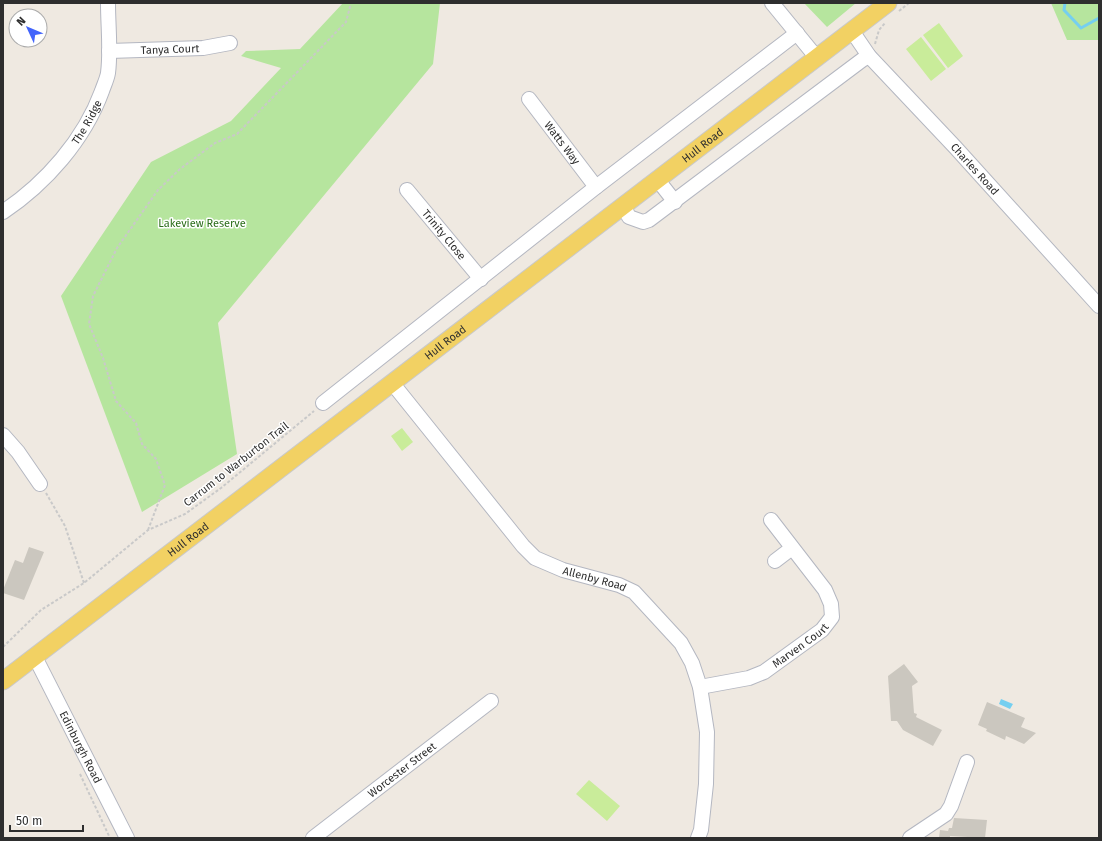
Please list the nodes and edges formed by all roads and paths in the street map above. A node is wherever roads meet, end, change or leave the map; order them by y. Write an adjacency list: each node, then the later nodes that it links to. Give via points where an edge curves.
1 (108, 3): 8 (street, The Ridge)
2 (351, 3): 25 (path, via 346,22 237,134 215,144 180,169 158,190 117,248 93,296 89,324 116,400 136,423 142,444 156,459 165,485)
3 (772, 3): 6 (street)
4 (888, 11): 5 (main road, Hull Road); 9 (path)
5 (852, 31): 9 (street, Charles Road); 10 (main road, Hull Road)
6 (797, 33): 10 (street); 13 (street)
7 (230, 43): 8 (street, Tanya Court, via 203,48)
8 (109, 51): 17 (street, The Ridge, via 108,75 96,108 80,134 54,167)
9 (869, 56): 15 (street); 19 (street, Charles Road, via 955,146)
10 (817, 58): 12 (main road, Hull Road)
11 (529, 99): 13 (street, Watts Way)
12 (657, 179): 15 (street); 16 (main road, Hull Road)
13 (596, 187): 18 (street)
14 (407, 190): 18 (street, Trinity Close)
15 (675, 202): 16 (street, via 643,222 629,217)
16 (623, 206): 20 (main road, Hull Road)
17 (3, 212)
18 (481, 279): 21 (street)
19 (1099, 306)
20 (393, 384): 30 (main road, Hull Road); 32 (street, Allenby Road, via 523,546 536,558 563,570 634,592 681,643)
21 (323, 403): 25 (path, Carrum to Warburton Trail, via 221,488 185,514)
22 (3, 435): 23 (street)
23 (40, 484): 28 (path, via 66,526)
24 (771, 520): 26 (street, Marven Court)
25 (148, 530): 28 (path, Carrum to Warburton Trail)
26 (792, 548): 27 (street); 32 (street, Marven Court, via 825,590 831,604 832,617 822,630 764,672 749,678)
27 (775, 561)
28 (84, 583): 29 (path, Carrum to Warburton Trail, via 41,610)
29 (3, 647)
30 (35, 657): 31 (main road, Hull Road); 35 (street, Edinburgh Road)
31 (3, 681)
32 (700, 687): 37 (street, Allenby Road, via 707,732 706,784)
33 (491, 701): 36 (street, Worcester Street)
34 (967, 762): 38 (street, via 946,814)
35 (127, 838)
36 (313, 838)
37 (698, 838)
38 (910, 838)

